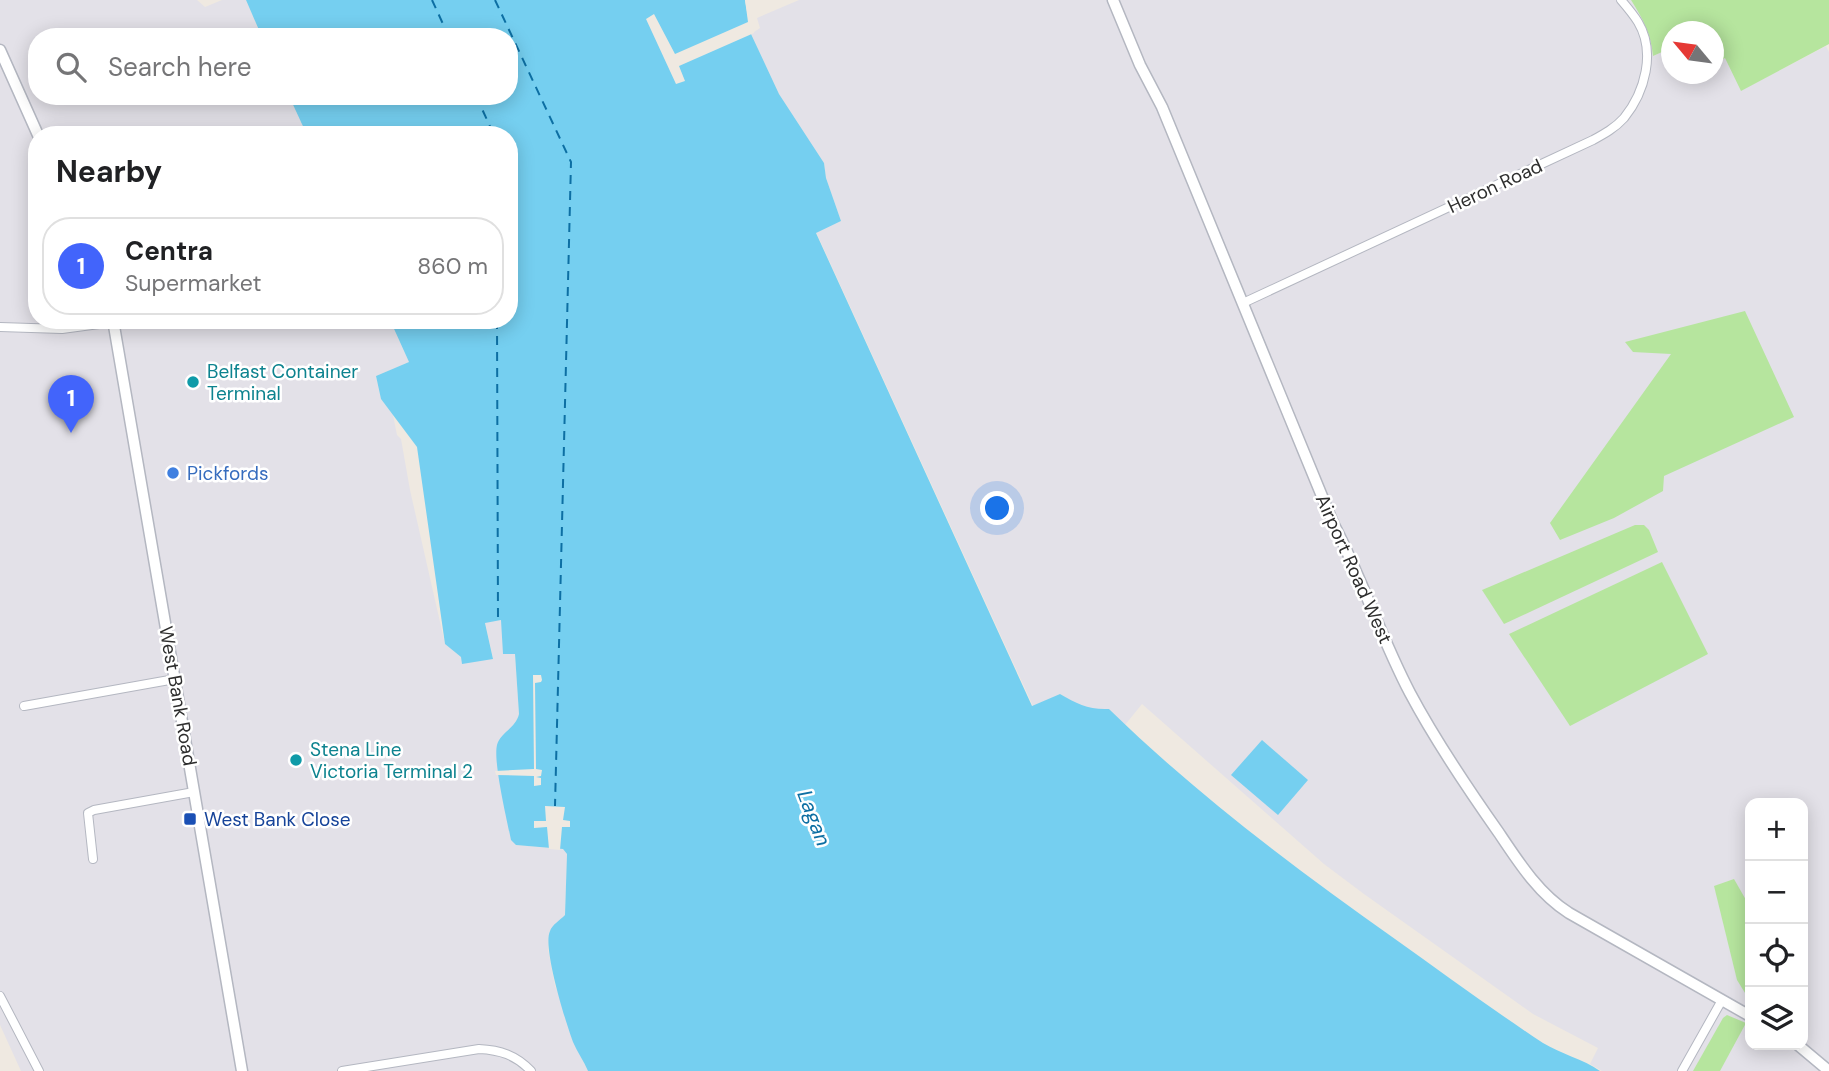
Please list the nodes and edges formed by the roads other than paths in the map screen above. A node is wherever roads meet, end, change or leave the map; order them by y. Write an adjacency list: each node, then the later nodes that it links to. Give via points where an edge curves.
1 (1114, 0): 5 (street, Airport Road West)
2 (1621, 0): 5 (street, Heron Road, via 1639,23 1648,58 1640,90 1613,128)
3 (0, 50): 4 (street)
4 (34, 126)
5 (1243, 303): 14 (street, Airport Road West, via 1329,514 1410,693 1497,831 1532,879 1559,906)
6 (0, 327): 7 (street)
7 (28, 328)
8 (115, 329): 9 (street, West Bank Road)
9 (175, 679): 10 (street); 11 (street, West Bank Road)
10 (24, 706)
11 (194, 792): 12 (street, via 88,813); 17 (street, West Bank Road)
12 (93, 859)
13 (0, 996): 18 (street)
14 (1722, 1000): 15 (street, Airport Road West); 23 (street)
15 (1745, 1013)
16 (1804, 1050): 24 (street)
17 (240, 1056): 19 (street); 20 (street, West Bank Road)
18 (39, 1071)
19 (231, 1071)
20 (243, 1071)
21 (342, 1071): 22 (street, via 479,1049 506,1053)
22 (531, 1071)
23 (1682, 1071)
24 (1829, 1071)

